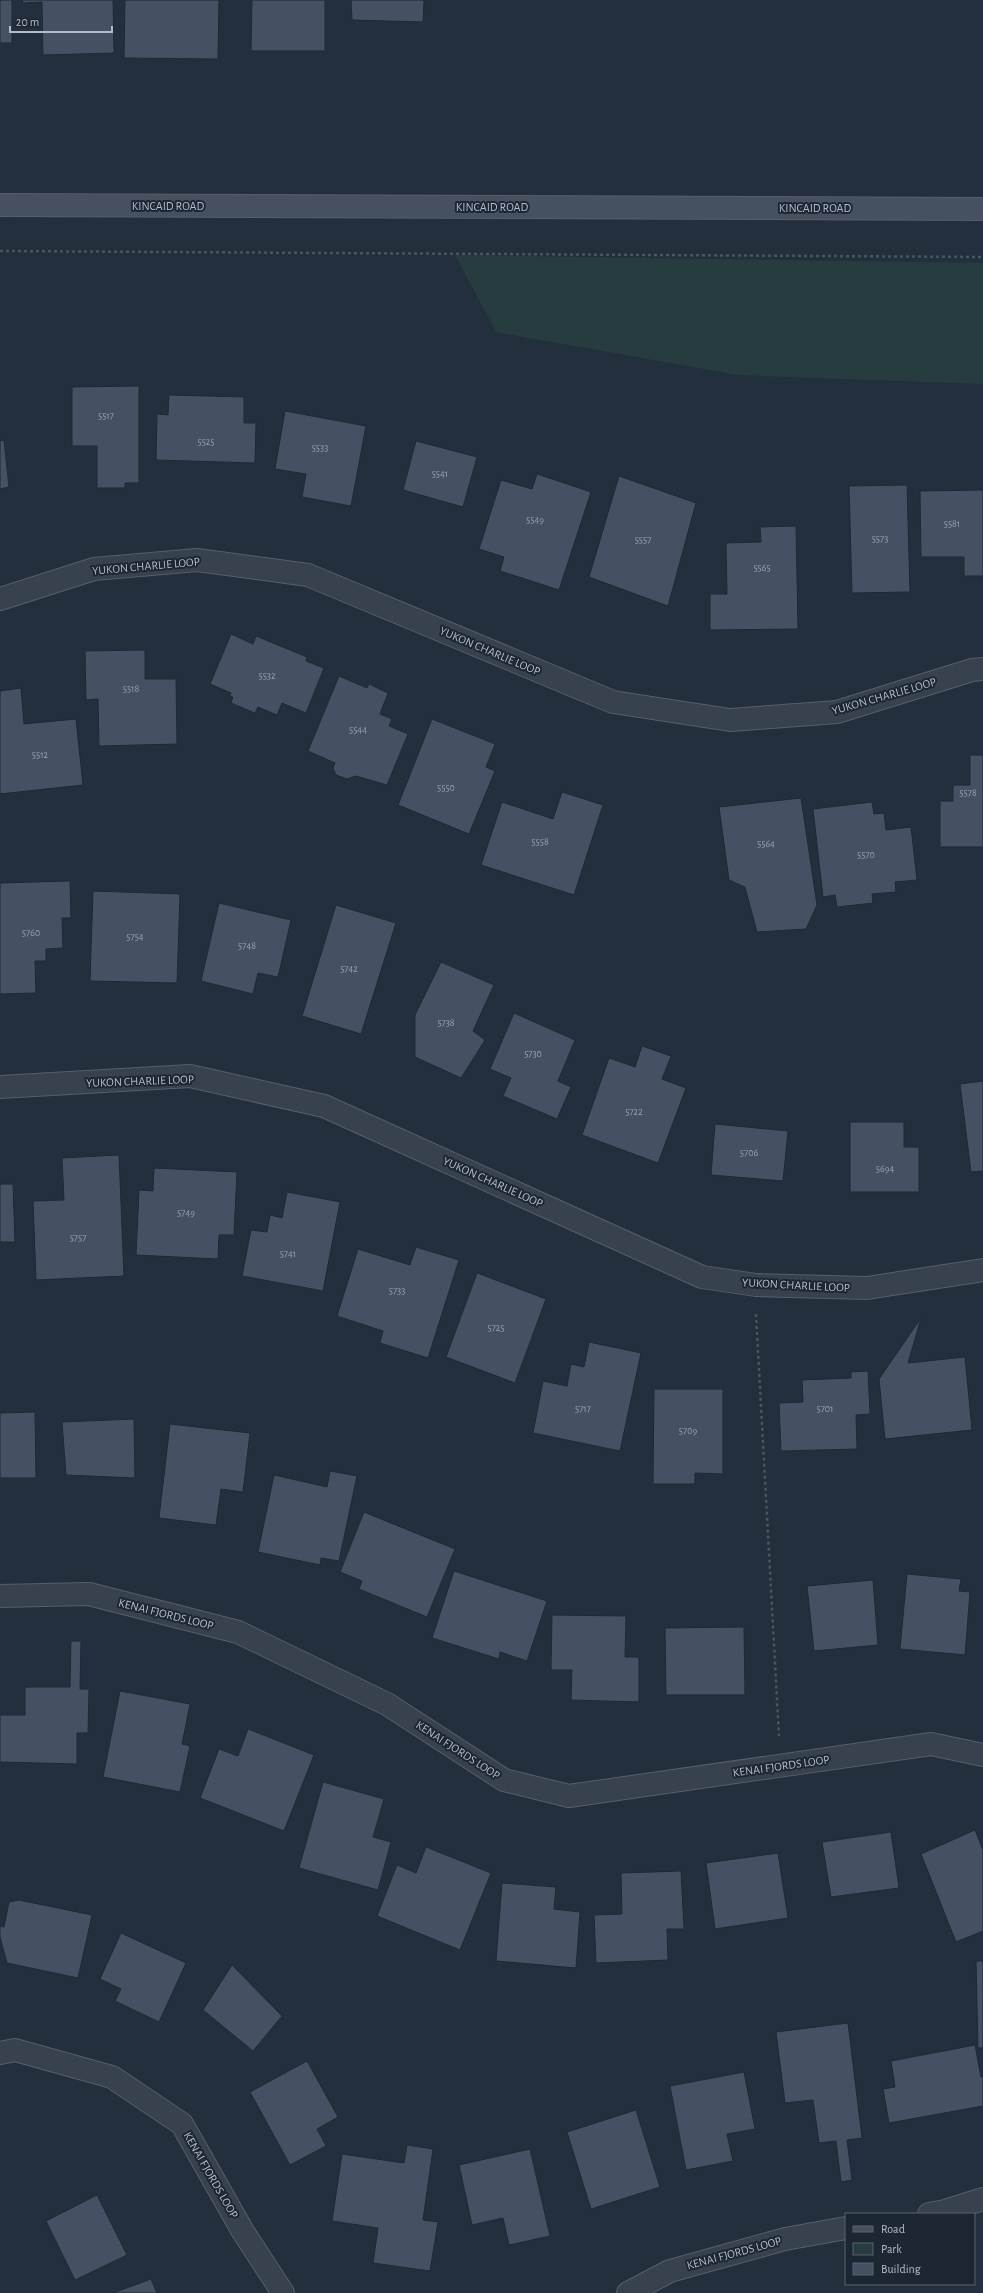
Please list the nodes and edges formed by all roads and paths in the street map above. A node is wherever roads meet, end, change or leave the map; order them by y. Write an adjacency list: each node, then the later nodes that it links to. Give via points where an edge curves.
1 (0, 205): 2 (street, KINCAID ROAD)
2 (983, 209)
3 (0, 251): 4 (path)
4 (983, 258)
5 (0, 599): 6 (street, YUKON CHARLIE LOOP, via 94,569 198,560 308,575 613,702 730,720 837,712 972,670)
6 (983, 669)
7 (0, 1087): 9 (street, YUKON CHARLIE LOOP, via 190,1076 324,1106 702,1277)
8 (983, 1270): 9 (street, YUKON CHARLIE LOOP, via 867,1288)
9 (756, 1285): 12 (path)
10 (0, 1596): 12 (street, KENAI FJORDS LOOP, via 89,1594 238,1632 387,1704 504,1780 569,1796)
11 (983, 1755): 12 (street, KENAI FJORDS LOOP, via 932,1744)
12 (782, 1766)
13 (0, 2052): 17 (street, KENAI FJORDS LOOP, via 15,2050 112,2077 182,2124 242,2230)
14 (983, 2199): 15 (street)
15 (935, 2213)
16 (845, 2228): 18 (street, KENAI FJORDS LOOP, via 785,2239 670,2271)
17 (283, 2293)
18 (628, 2293)

